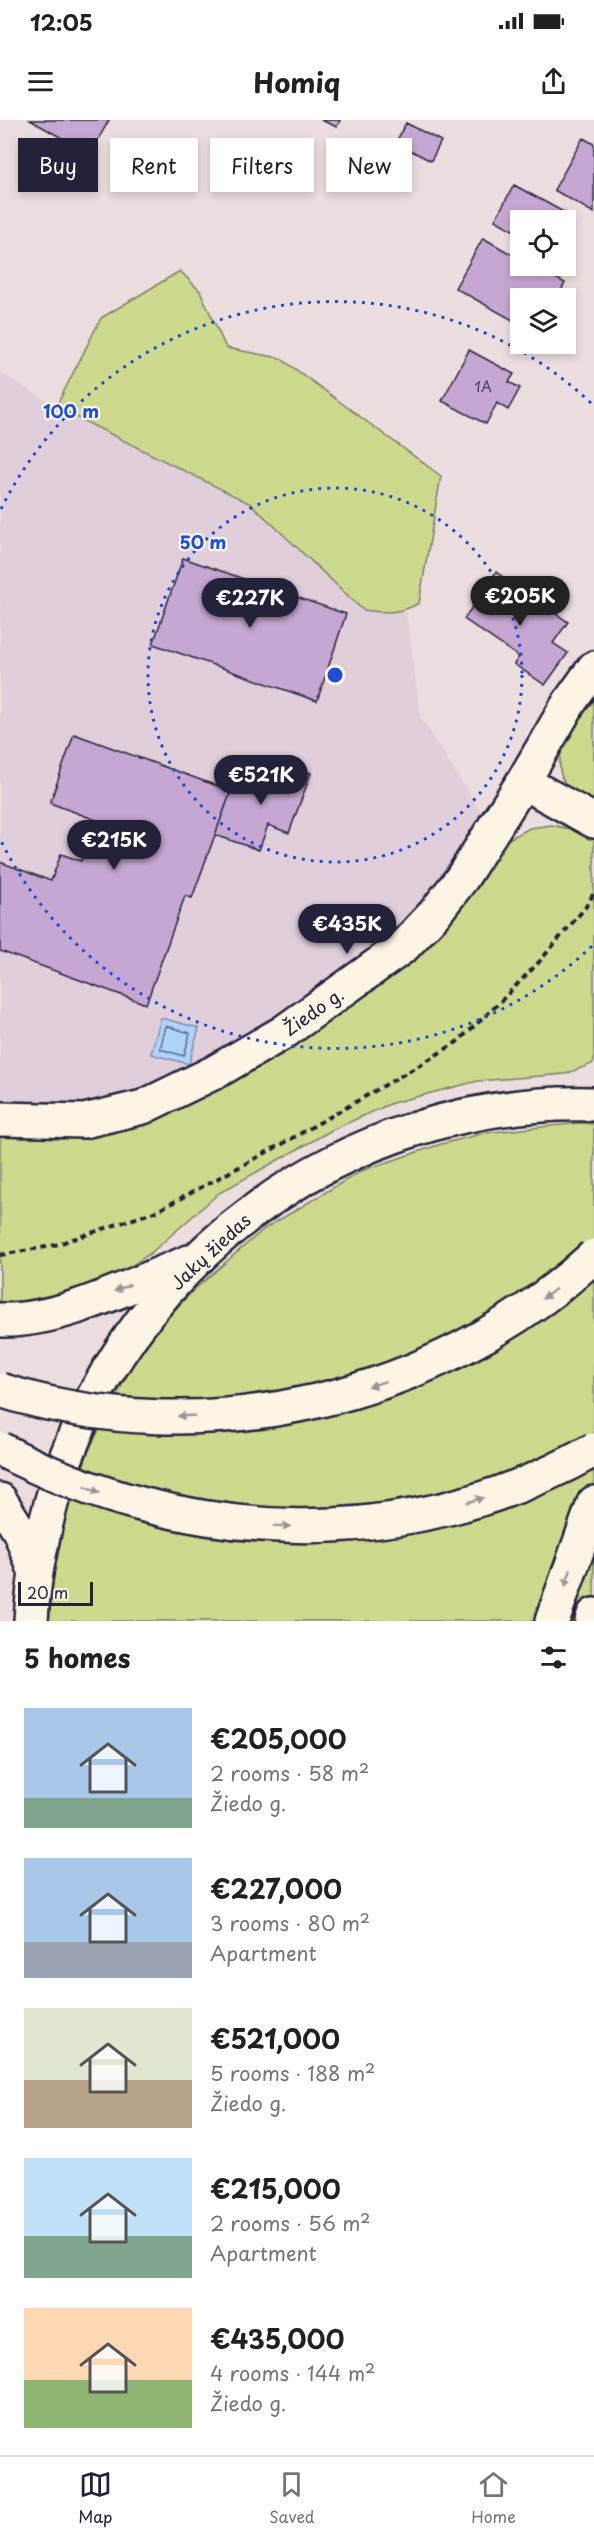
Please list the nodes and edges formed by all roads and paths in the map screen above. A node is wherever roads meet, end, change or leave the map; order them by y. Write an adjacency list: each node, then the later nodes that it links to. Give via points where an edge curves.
1 (594, 668): 2 (main road, Žiedo g.)
2 (523, 782): 3 (main road); 7 (main road, Žiedo g., via 462,879 404,946 284,1032 143,1107 84,1121)
3 (594, 821)
4 (594, 894): 8 (path, via 539,962 497,1005 457,1042 420,1065 157,1211 52,1246)
5 (594, 1077): 6 (main road)
6 (582, 1103): 10 (main road, Jakų žiedas, via 507,1108 448,1119 361,1148 291,1185 241,1220)
7 (0, 1119)
8 (0, 1254)
9 (594, 1256): 12 (main road, one-way to 12, bridge, via 551,1293 477,1341 395,1378 310,1403 222,1415 167,1416 89,1410)
10 (196, 1259): 11 (main road, one-way to 11, via 58,1313 20,1321); 17 (main road, Jakų žiedas, via 132,1334 79,1425 59,1476)
11 (0, 1320)
12 (0, 1390)
13 (0, 1449): 14 (main road, one-way to 14, bridge, via 92,1490 135,1504 223,1522 312,1527 356,1524 443,1509 528,1482)
14 (594, 1450)
15 (0, 1500): 17 (main road, via 20,1532)
16 (594, 1503): 20 (main road, one-way to 20)
17 (36, 1573): 19 (main road, Jakų žiedas)
18 (594, 1615): 21 (main road)
19 (31, 1621)
20 (552, 1621)
21 (592, 1621)

